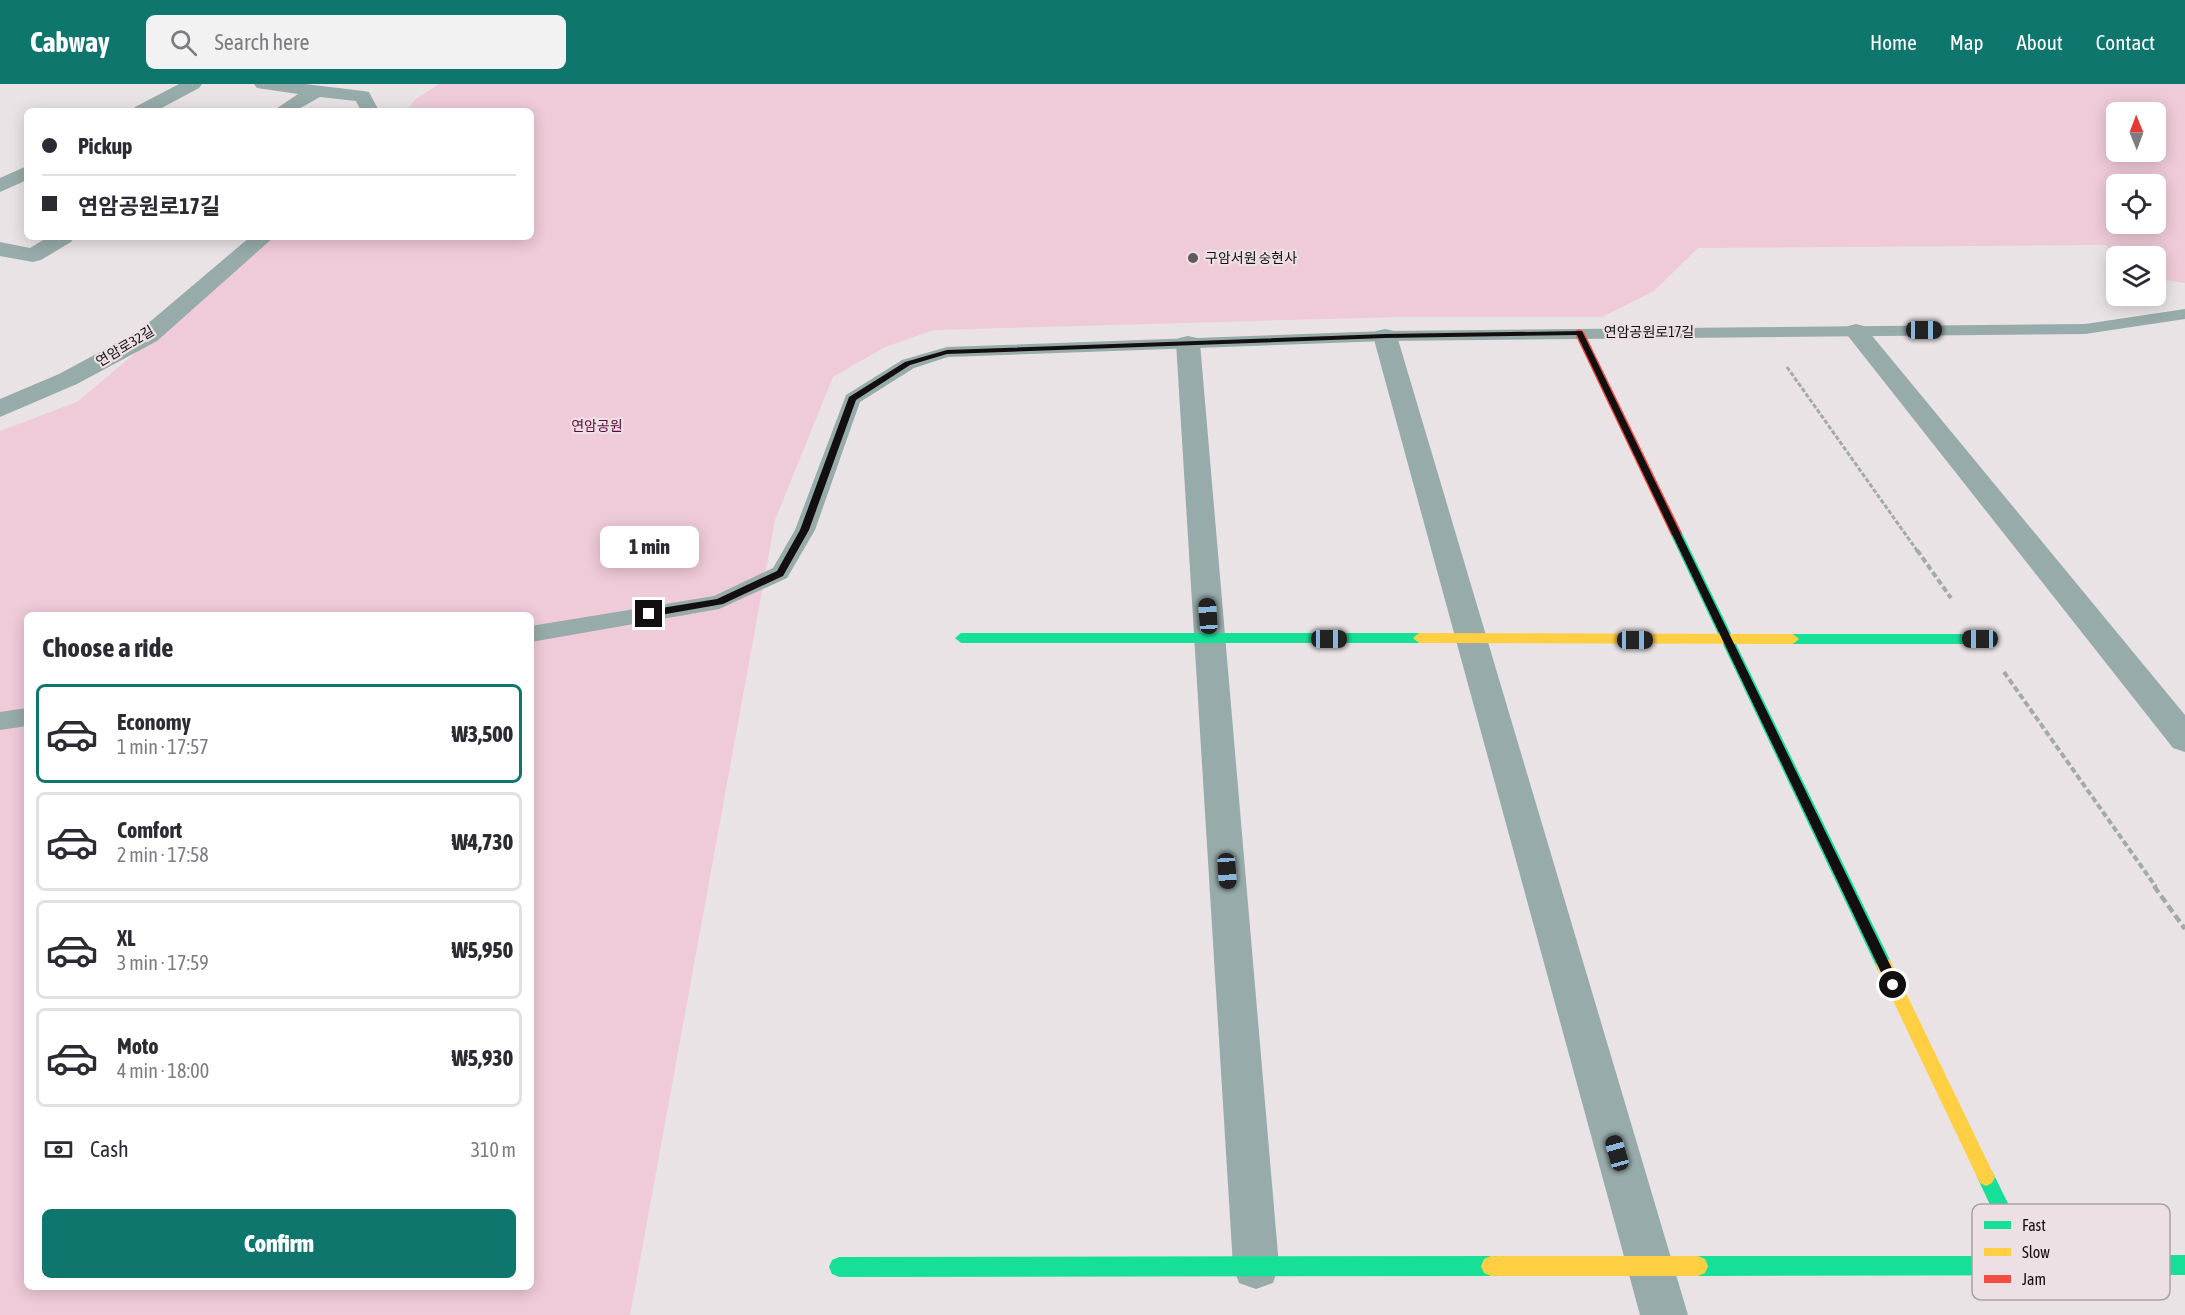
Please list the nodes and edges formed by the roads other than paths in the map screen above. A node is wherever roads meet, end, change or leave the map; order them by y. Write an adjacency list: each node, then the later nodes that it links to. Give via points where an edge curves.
1 (193, 84): 6 (street)
2 (263, 84): 4 (street)
3 (382, 84): 5 (street)
4 (318, 91): 5 (street); 7 (street)
5 (367, 103)
6 (148, 108)
7 (287, 108)
8 (24, 174): 9 (street)
9 (0, 186)
10 (58, 240): 12 (street, via 33,255)
11 (260, 240): 18 (street, 연암로32길, via 148,336 68,379)
12 (0, 249)
13 (2185, 314): 14 (lane, 연암공원로17길, via 2085,329)
14 (1856, 331): 15 (lane, 연암공원로17길); 27 (street)
15 (1579, 332): 16 (lane, 연암공원로17길); 24 (street)
16 (1385, 336): 17 (lane, 연암공원로17길); 23 (street)
17 (1188, 343): 19 (lane, 연암공원로17길, via 947,352 908,364 852,399 805,530 780,573 719,602); 21 (street)
18 (0, 409)
19 (534, 633)
20 (962, 638): 21 (street)
21 (1209, 639): 23 (street); 33 (street)
22 (1980, 639): 24 (street)
23 (1472, 640): 24 (street); 29 (street)
24 (1728, 640): 28 (street)
25 (24, 717): 26 (lane)
26 (0, 721)
27 (2185, 739)
28 (1999, 1204)
29 (1649, 1264): 32 (street); 33 (street); 35 (street)
30 (2170, 1264): 31 (street)
31 (2185, 1264)
32 (1972, 1265)
33 (1256, 1266): 34 (street)
34 (839, 1267)
35 (1664, 1315)

